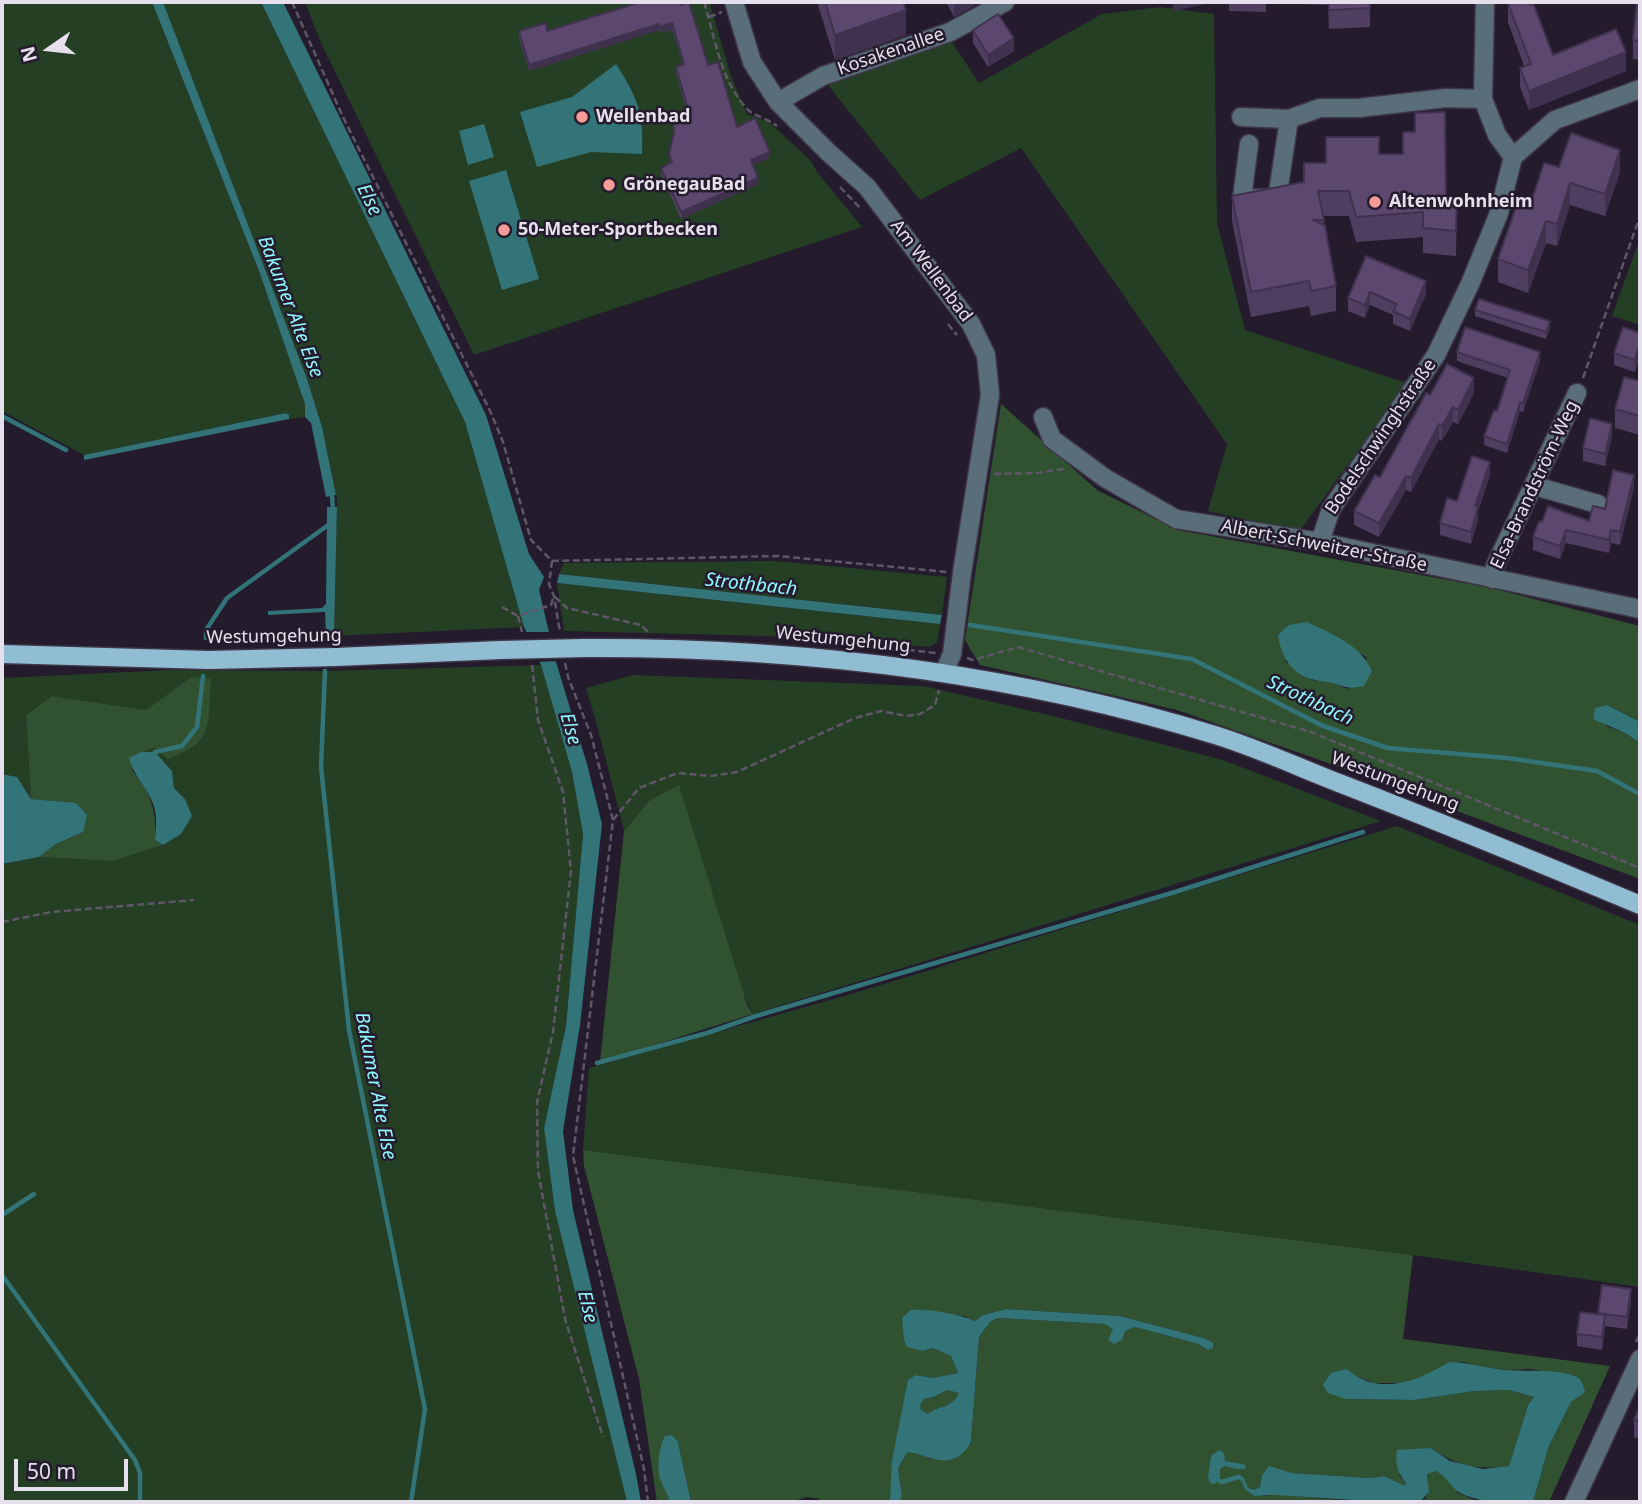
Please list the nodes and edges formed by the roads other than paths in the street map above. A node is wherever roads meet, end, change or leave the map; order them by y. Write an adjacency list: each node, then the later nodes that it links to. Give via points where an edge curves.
1 (734, 2): 6 (street, Am Wellenbad, via 752,62)
2 (1005, 2): 6 (street, Kosakenallee, via 950,32 823,76)
3 (1485, 2): 5 (street)
4 (1640, 89): 10 (street, via 1555,120)
5 (1483, 99): 8 (street, via 1320,108); 10 (street, via 1497,135)
6 (778, 102): 19 (street, Am Wellenbad, via 867,187 971,324 986,355 990,395)
7 (1241, 117): 8 (street)
8 (1289, 119): 9 (street, via 1277,199 1242,198)
9 (1249, 144)
10 (1513, 157): 15 (street, Bodelschwinghstraße, via 1499,213 1436,355 1331,509)
11 (1577, 393): 13 (street, Elsa-Brandström-Weg)
12 (1043, 417): 15 (street, Albert-Schweitzer-Straße, via 1052,439 1105,478 1175,519)
13 (1535, 486): 14 (street); 16 (street, Elsa-Brandström-Weg, via 1495,566)
14 (1598, 504)
15 (1320, 542): 16 (street, Albert-Schweitzer-Straße)
16 (1493, 579): 17 (street, Albert-Schweitzer-Straße)
17 (1640, 609)
18 (2, 654): 19 (main road, Westumgehung, bridge, via 209,660 584,648 743,651)
19 (944, 673): 20 (main road, Westumgehung, via 1078,698 1216,736 1465,831)
20 (1640, 905)
21 (1640, 1359): 22 (street)
22 (1574, 1502)

